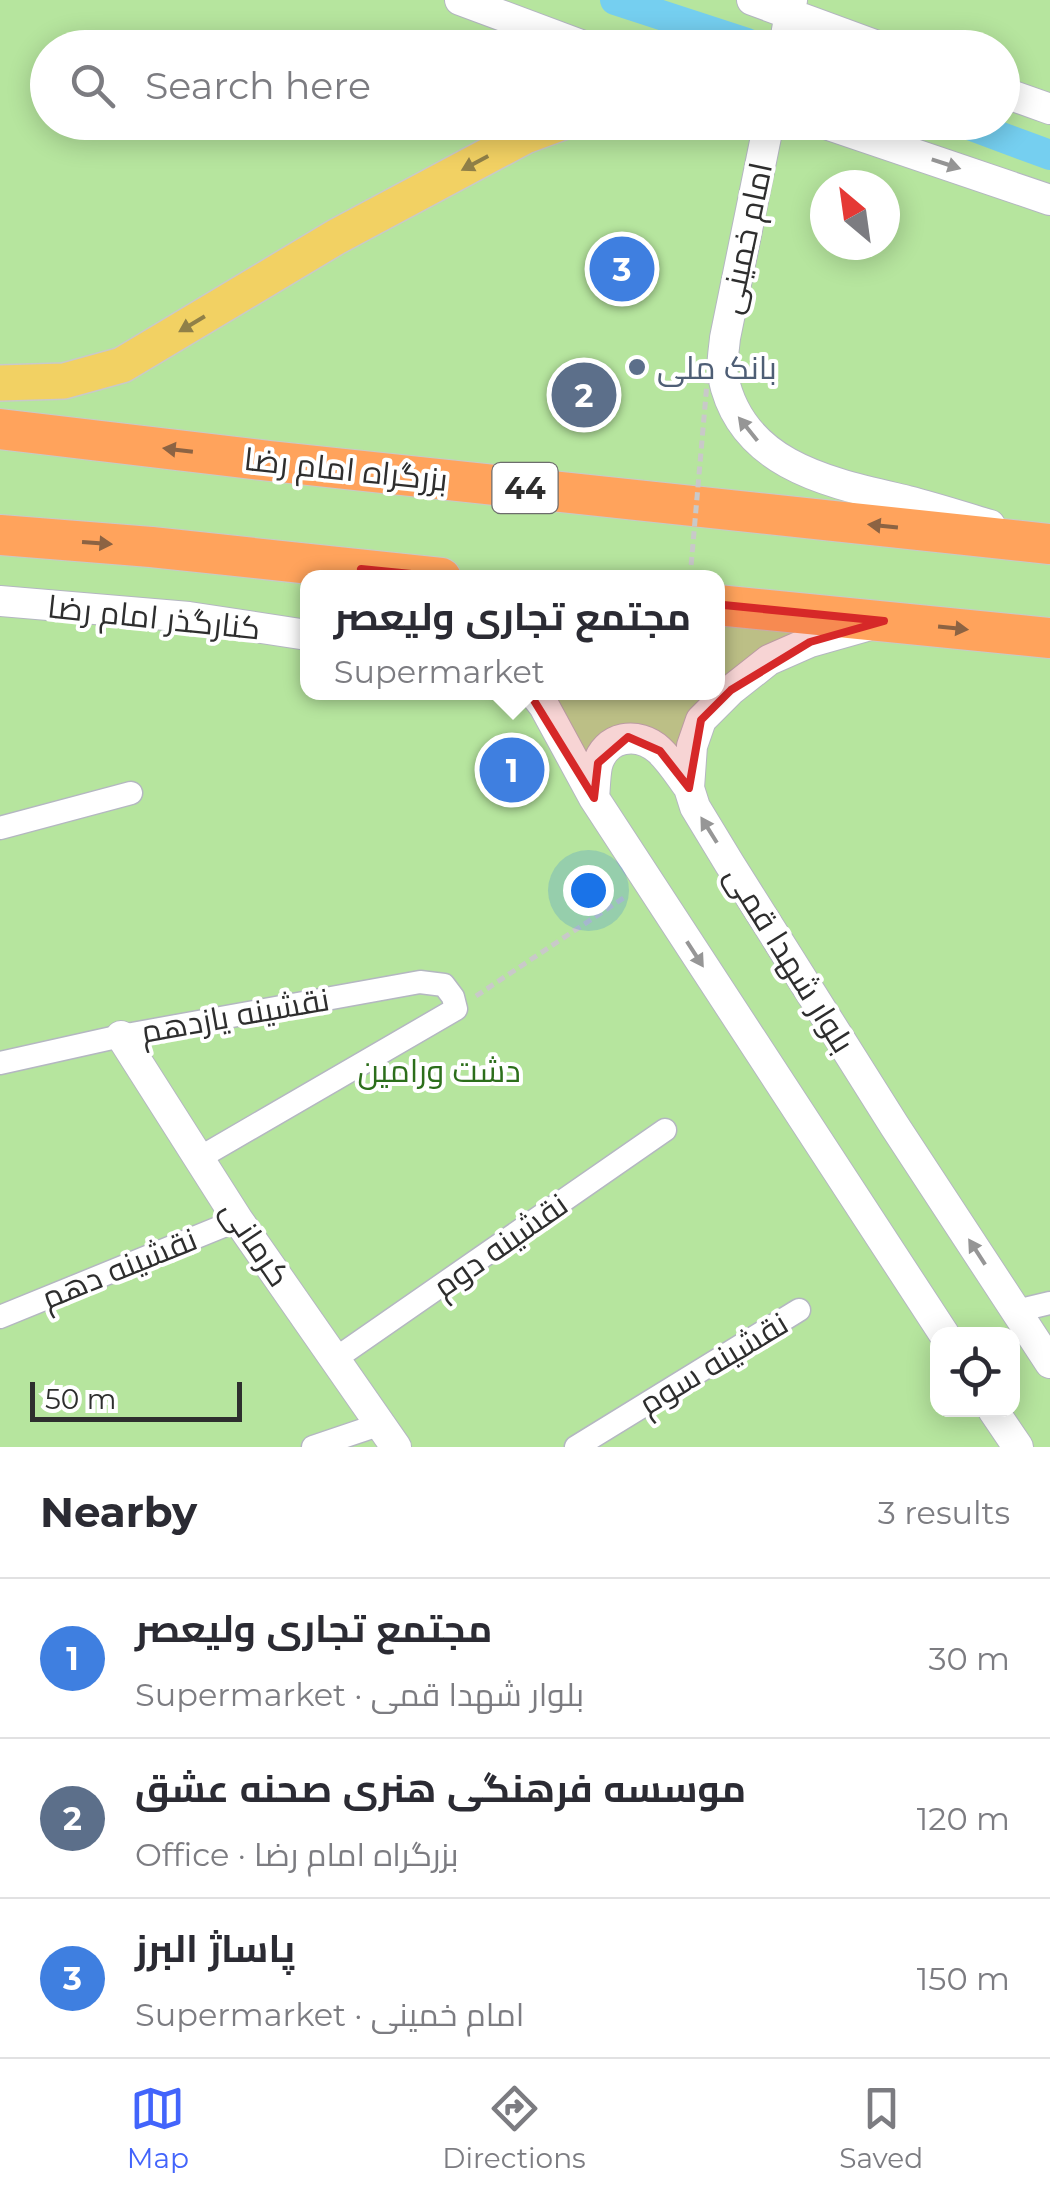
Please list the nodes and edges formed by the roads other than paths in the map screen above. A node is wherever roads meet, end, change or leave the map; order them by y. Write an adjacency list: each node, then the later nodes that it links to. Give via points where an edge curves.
1 (460, 0): 4 (main road)
2 (752, 0): 3 (main road)
3 (791, 6): 5 (main road)
4 (541, 30)
5 (844, 30)
6 (1020, 98): 7 (main road)
7 (1050, 109)
8 (518, 140): 12 (main road, one-way to 12, via 122,365 64,380)
9 (765, 140): 15 (main road, امام خمینی, one-way to 9, via 828,482 761,445 734,411 722,373 724,338)
10 (873, 140): 11 (main road, one-way to 11)
11 (1050, 200)
12 (0, 383)
13 (0, 429): 15 (highway, بزرگراه امام رضا / 44, one-way to 13)
14 (4, 537): 16 (highway, one-way to 16)
15 (1050, 544)
16 (344, 570)
17 (0, 601): 20 (main road, کنارگذر امام رضا, via 188,616)
18 (725, 607): 19 (highway)
19 (884, 621): 21 (highway, one-way to 21); 22 (main road, بلوار شهدا قمی, via 770,660)
20 (300, 634)
21 (1050, 638)
22 (725, 696)
23 (539, 700): 27 (main road)
24 (721, 700): 25 (main road, بلوار شهدا قمی, via 701,720)
25 (690, 788): 27 (main road, via 660,751 644,739 628,738 616,740 598,762); 36 (main road, بلوار شهدا قمی, one-way to 25, via 720,849)
26 (131, 793): 28 (street)
27 (594, 798): 38 (main road, one-way to 38)
28 (0, 828)
29 (121, 1036): 30 (street, نقشینه یازدهم); 32 (main road, کرمانی); 32 (street, نقشینه یازدهم, via 420,982 444,985 452,996 456,1010)
30 (0, 1063)
31 (665, 1130): 39 (street, نقشینه دوم)
32 (200, 1157): 33 (main road, کرمانی)
33 (238, 1220): 37 (street, نقشینه دهم); 39 (main road, کرمانی)
34 (1050, 1302): 36 (street)
35 (799, 1310): 44 (street, نقشینه سوم)
36 (1016, 1310): 40 (main road, بلوار شهدا قمی)
37 (0, 1316)
38 (939, 1327)
39 (335, 1359): 42 (main road, کرمانی)
40 (1050, 1363)
41 (998, 1417): 45 (main road)
42 (388, 1436): 43 (street)
43 (314, 1447)
44 (576, 1447)
45 (1018, 1447)

